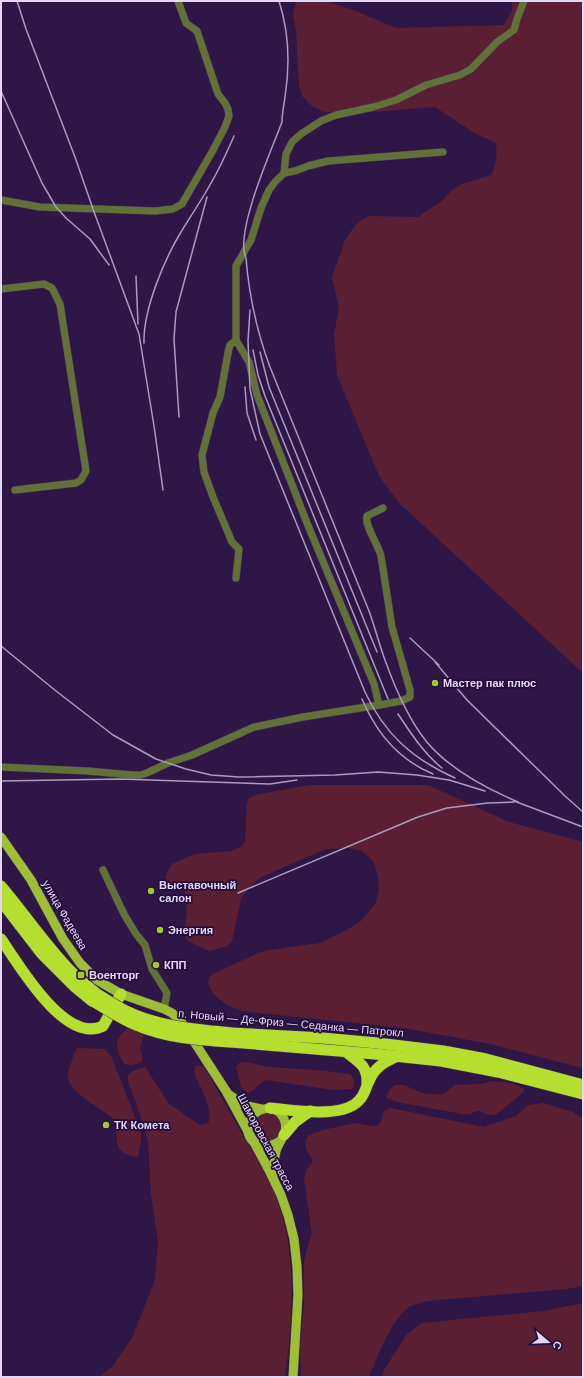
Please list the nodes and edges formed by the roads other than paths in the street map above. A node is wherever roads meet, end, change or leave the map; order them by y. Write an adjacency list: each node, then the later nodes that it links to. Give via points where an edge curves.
1 (178, 1): 5 (street, via 186,23 197,31 218,94 228,109 229,116 182,204 173,209 154,211 40,207)
2 (524, 1): 4 (street, via 514,30 497,42 471,69 460,75 426,84 396,100 321,121 292,142 287,151)
3 (443, 152): 4 (street, via 328,161)
4 (284, 173): 7 (street, via 269,190 251,240 236,266)
5 (1, 200)
6 (1, 289): 8 (street, via 44,284 52,288 60,304 86,471 76,483)
7 (236, 340): 10 (street, via 229,348 220,397 202,455 204,472 213,497 232,542 240,550); 11 (street, via 249,362 257,395 306,523 374,684)
8 (15, 490)
9 (382, 508): 11 (street, via 367,516 366,523 382,556 392,627 410,697)
10 (236, 578)
11 (379, 705): 12 (street, via 254,727 192,756 141,775)
12 (1, 767)
13 (1, 837): 18 (main road, улица Фадеева, via 31,880 80,963 97,980)
14 (103, 870): 20 (street, via 124,914 145,945 152,968 167,993)
15 (1, 886): 19 (highway, п. Новый — Де-Фриз — Седанка — Патрокл, via 42,939)
16 (1, 901): 19 (highway, п. Новый — Де-Фриз — Седанка — Патрокл, via 41,953 75,987)
17 (1, 939): 18 (highway, via 38,991 68,1020 77,1025 93,1029 104,1026)
18 (121, 994): 20 (main road, улица Фадеева)
19 (95, 997): 21 (highway, п. Новый — Де-Фриз — Седанка — Патрокл, bridge, via 155,1022)
20 (164, 1009): 26 (main road, Шаморовская трасса, via 172,1013 189,1032)
21 (231, 1037): 22 (highway, п. Новый — Де-Фриз — Седанка — Патрокл); 24 (highway, п. Новый — Де-Фриз — Седанка — Патрокл, via 329,1039 443,1051 486,1059)
22 (346, 1052): 23 (highway, п. Новый — Де-Фриз — Седанка — Патрокл); 25 (highway, via 363,1067 367,1078)
23 (398, 1056): 25 (highway, via 376,1068); 27 (highway, п. Новый — Де-Фриз — Седанка — Патрокл, via 472,1066)
24 (583, 1085)
25 (366, 1087): 29 (highway, via 359,1101 350,1107 341,1110)
26 (226, 1091): 28 (main road, via 240,1103); 30 (main road, Шаморовская трасса)
27 (583, 1094)
28 (265, 1109): 29 (highway); 30 (main road, via 254,1113 249,1120); 31 (main road, via 275,1110 286,1123)
29 (310, 1111): 31 (highway, via 295,1122)
30 (250, 1137): 31 (main road, via 261,1146 275,1145); 32 (main road, Шаморовская трасса)
31 (282, 1138): 32 (main road, via 275,1157)
32 (273, 1179): 33 (main road, Шаморовская трасса, via 288,1215 297,1267)
33 (293, 1377)

